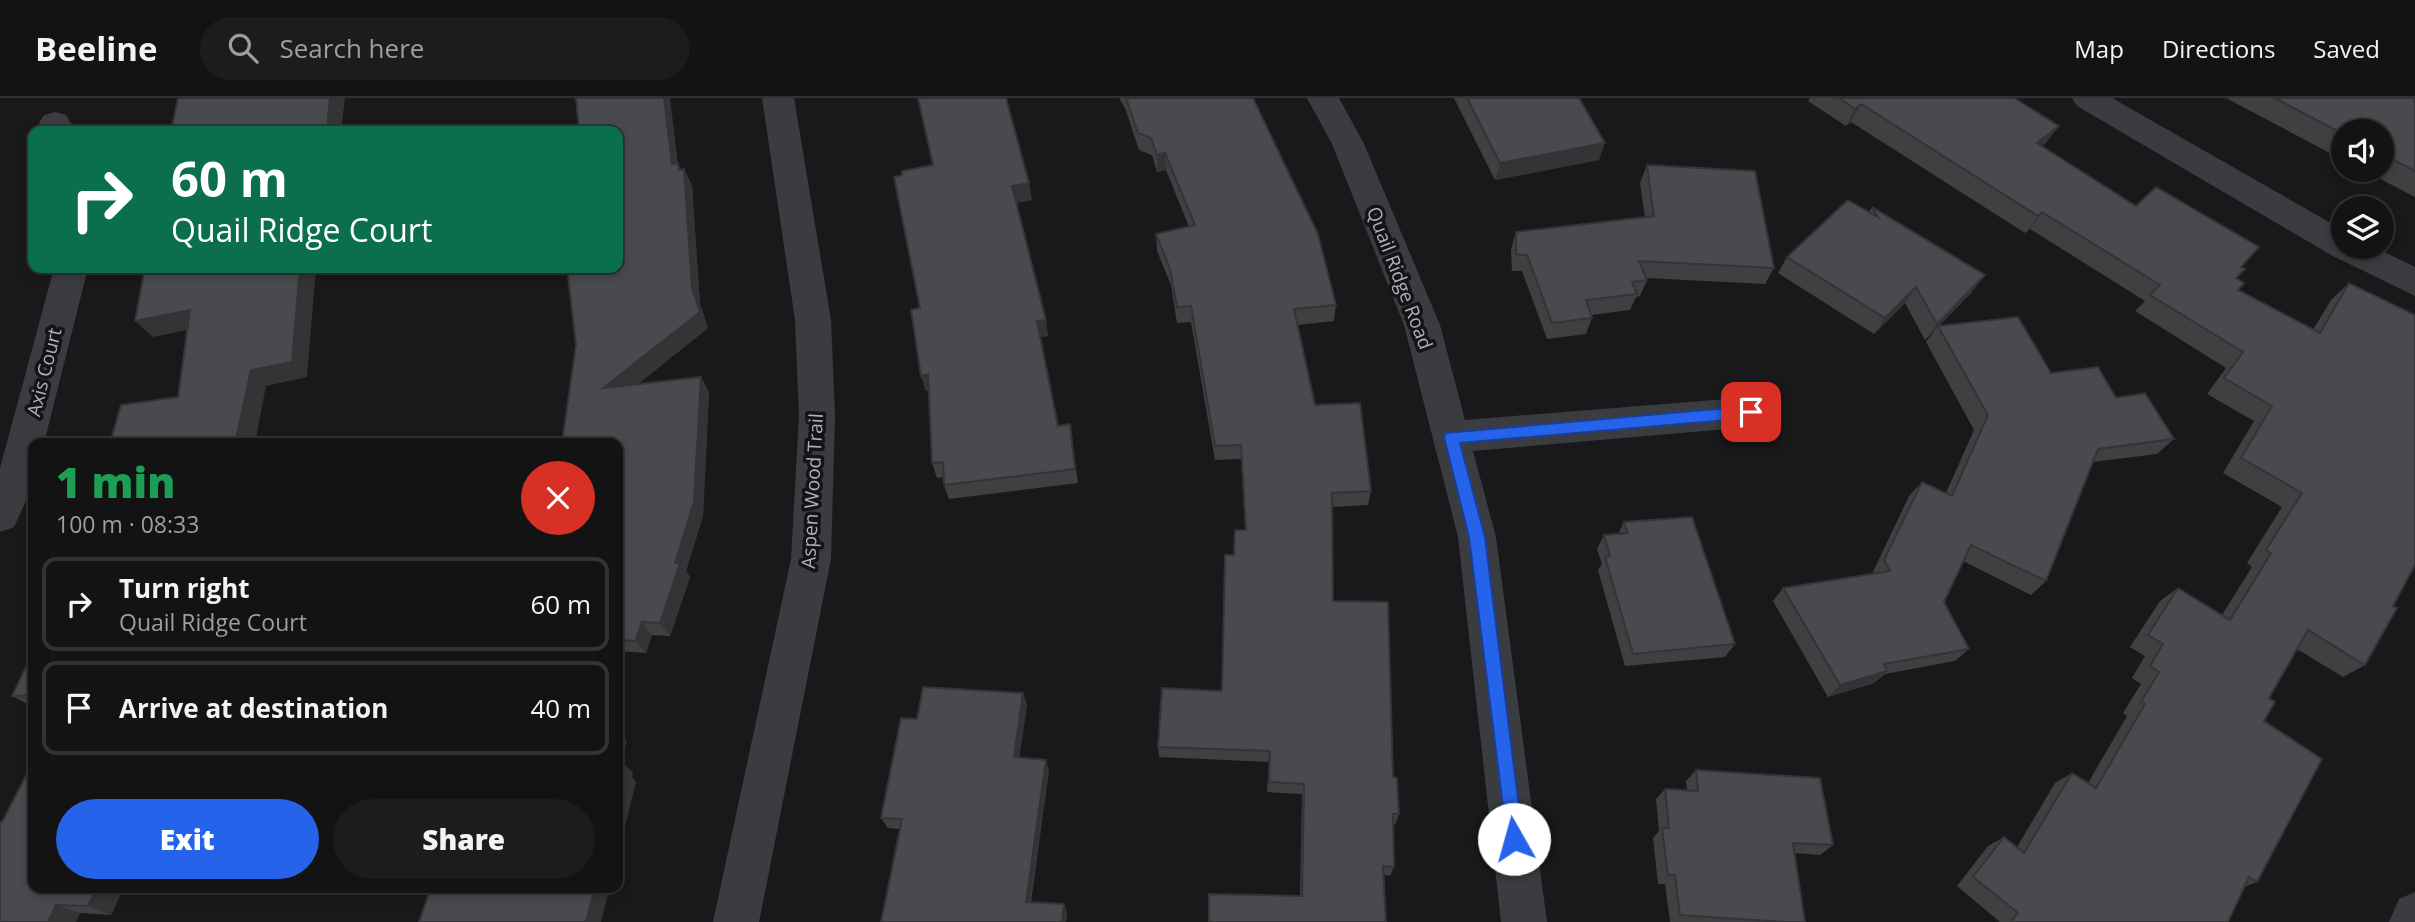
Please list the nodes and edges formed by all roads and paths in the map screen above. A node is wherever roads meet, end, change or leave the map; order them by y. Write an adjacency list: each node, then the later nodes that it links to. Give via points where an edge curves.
1 (778, 98): 12 (street, Aspen Wood Trail, via 813,320 817,416 811,559)
2 (1323, 98): 9 (street, Quail Ridge Road, via 1348,145 1422,325)
3 (2088, 98): 4 (street)
4 (2331, 238)
5 (2369, 259): 7 (street)
6 (70, 273): 10 (street, Axis Court, via 13,491)
7 (2415, 283)
8 (1751, 412): 9 (street)
9 (1451, 437): 13 (street, Quail Ridge Road, via 1477,537)
10 (0, 515)
11 (2415, 915): 14 (street)
12 (736, 922)
13 (1524, 922)
14 (2412, 922)

